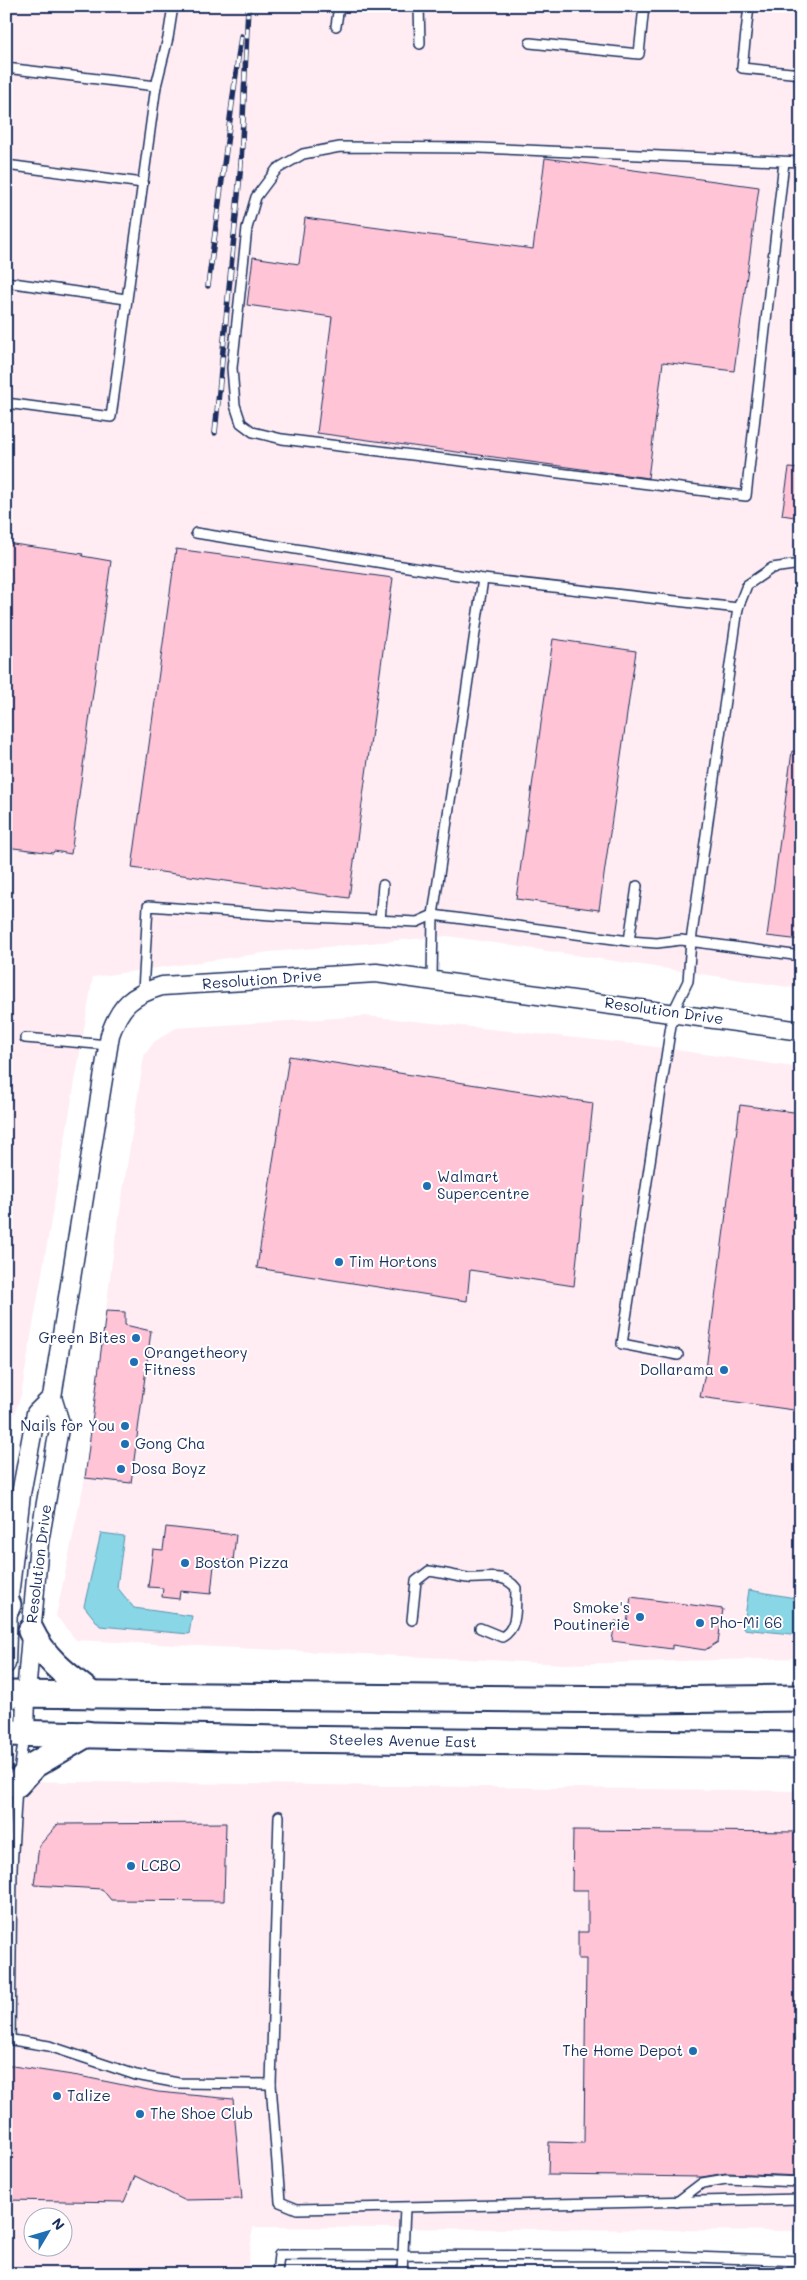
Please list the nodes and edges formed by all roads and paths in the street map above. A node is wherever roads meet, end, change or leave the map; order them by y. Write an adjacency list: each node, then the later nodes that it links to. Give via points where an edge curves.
1 (173, 6): 11 (lane)
2 (339, 6): 6 (lane)
3 (419, 6): 8 (lane)
4 (644, 6): 7 (lane, via 639,54)
5 (749, 6): 10 (lane, via 742,68)
6 (336, 26)
7 (530, 43)
8 (420, 44)
9 (6, 68): 11 (lane)
10 (801, 74)
11 (156, 86): 15 (lane)
12 (784, 162): 12 (lane, via 479,148 340,147 303,154 276,169 256,197 247,228 232,368 235,405 241,423 253,432 282,438 746,496); 13 (lane)
13 (801, 162)
14 (6, 165): 15 (lane)
15 (143, 183): 17 (lane)
16 (6, 282): 17 (lane)
17 (126, 299): 18 (lane, via 111,417)
18 (6, 403)
19 (196, 533): 21 (lane)
20 (801, 564): 22 (lane, via 772,568 759,576 747,585)
21 (483, 579): 22 (lane); 25 (lane)
22 (738, 608): 28 (lane)
23 (383, 885): 26 (lane)
24 (637, 886): 27 (lane)
25 (433, 915): 26 (lane, via 417,922); 27 (lane); 30 (lane)
26 (380, 920): 31 (lane, via 148,906)
27 (629, 941): 28 (lane)
28 (691, 941): 29 (lane); 32 (lane, via 688,980)
29 (801, 956)
30 (432, 980): 31 (street, Resolution Drive, via 376,973 162,986); 32 (street, Resolution Drive)
31 (144, 991): 35 (street, Resolution Drive, via 128,1001 116,1016)
32 (673, 1012): 33 (street, Resolution Drive); 36 (lane, via 622,1344)
33 (801, 1031)
34 (25, 1038): 35 (lane)
35 (108, 1045): 37 (street, Resolution Drive)
36 (678, 1356)
37 (52, 1397): 38 (street, Resolution Drive, via 36,1413 21,1494); 41 (street, Resolution Drive, via 60,1423 39,1542)
38 (7, 1607): 42 (street, Resolution Drive)
39 (412, 1620): 40 (lane, via 416,1581 429,1571 471,1578 494,1576 512,1583 516,1588 514,1626 502,1637)
40 (480, 1628)
41 (31, 1631): 43 (street, Resolution Drive); 44 (main road, via 38,1648)
42 (6, 1664)
43 (16, 1694): 44 (main road); 46 (street, Resolution Drive)
44 (92, 1695): 45 (main road, via 648,1700)
45 (801, 1698)
46 (15, 1733): 47 (main road, Steeles Avenue East); 49 (lane)
47 (87, 1734): 48 (main road, Steeles Avenue East); 49 (main road, via 34,1766)
48 (801, 1745)
49 (17, 1784): 51 (lane)
50 (279, 1816): 52 (lane)
51 (8, 2039): 52 (lane, via 49,2046 136,2075 178,2083)
52 (271, 2084): 56 (lane, via 280,2202 297,2209)
53 (801, 2182): 55 (lane, via 726,2179 702,2184)
54 (801, 2199): 55 (lane)
55 (676, 2202): 56 (lane)
56 (405, 2208): 57 (lane)
57 (402, 2254): 58 (lane); 59 (lane, via 279,2254); 60 (lane)
58 (801, 2261)
59 (277, 2274)
60 (402, 2274)

